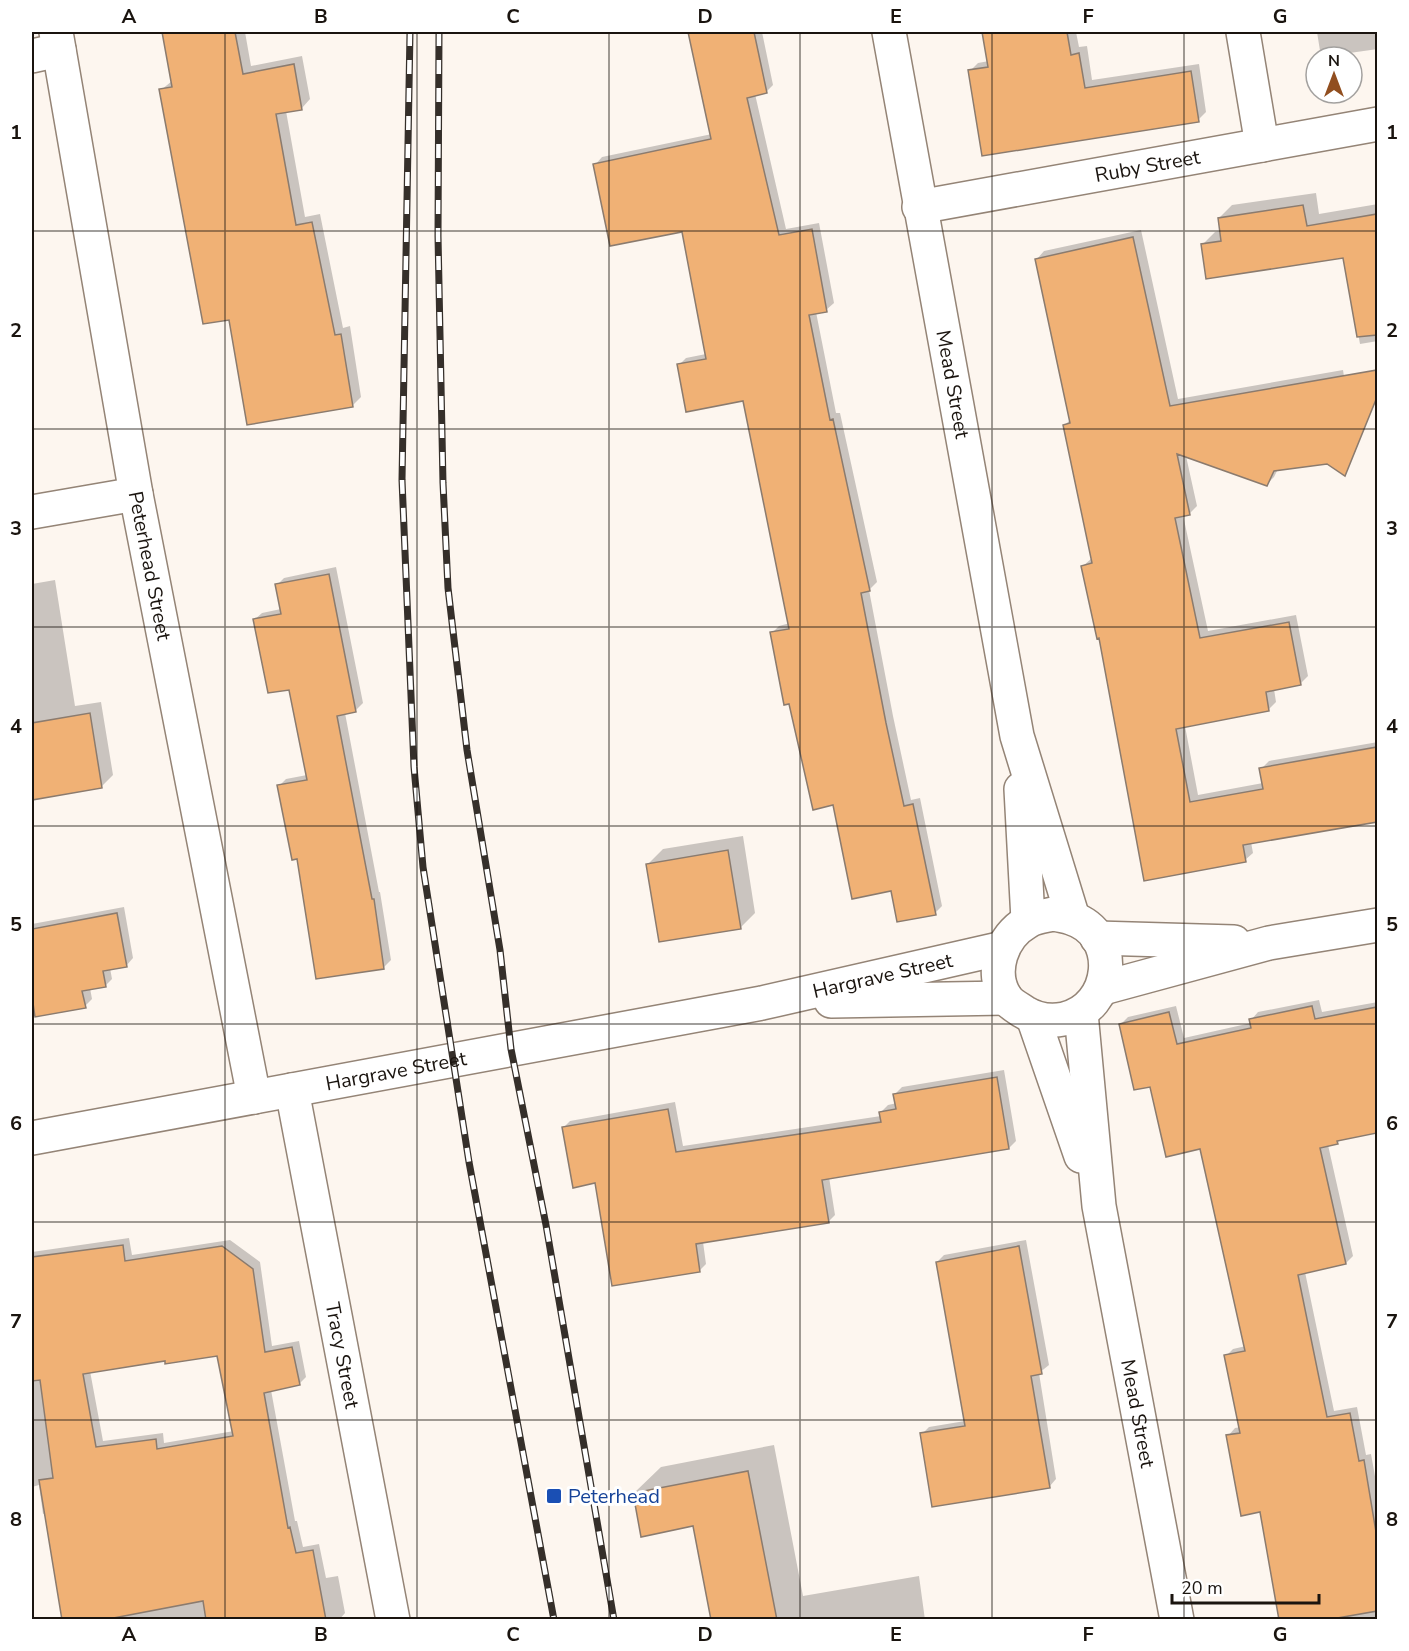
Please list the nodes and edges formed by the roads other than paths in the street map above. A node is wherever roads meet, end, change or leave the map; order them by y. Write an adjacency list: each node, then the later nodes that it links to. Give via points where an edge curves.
1 (889, 32): 6 (street, Mead Street)
2 (1243, 32): 5 (street)
3 (49, 46): 7 (street, Peterhead Street)
4 (1377, 124): 5 (street, Ruby Street)
5 (1263, 145): 6 (street, Ruby Street)
6 (919, 207): 9 (street, Mead Street)
7 (136, 494): 8 (street); 21 (street, Peterhead Street)
8 (32, 512)
9 (1017, 736): 10 (street, Mead Street); 12 (street, Mead Street)
10 (1028, 921): 12 (street, via 1053,914); 14 (street, via 1011,934)
11 (1377, 925): 13 (street)
12 (1085, 928): 13 (street); 15 (street, via 1101,945 1107,969)
13 (1269, 943): 15 (street)
14 (1003, 948): 16 (street, via 999,969); 17 (street, Hargrave Street)
15 (1103, 988): 18 (street)
16 (1006, 998): 17 (street, Hargrave Street); 19 (street)
17 (762, 1003): 20 (street, Hargrave Street)
18 (1081, 1013): 19 (street, via 1053,1022); 23 (street, Mead Street)
19 (1033, 1017): 23 (street, Mead Street)
20 (292, 1090): 21 (street, Hargrave Street); 24 (street, Tracy Street)
21 (254, 1097): 22 (street, Hargrave Street)
22 (32, 1138)
23 (1099, 1206): 25 (street, Mead Street)
24 (393, 1620)
25 (1177, 1620)

